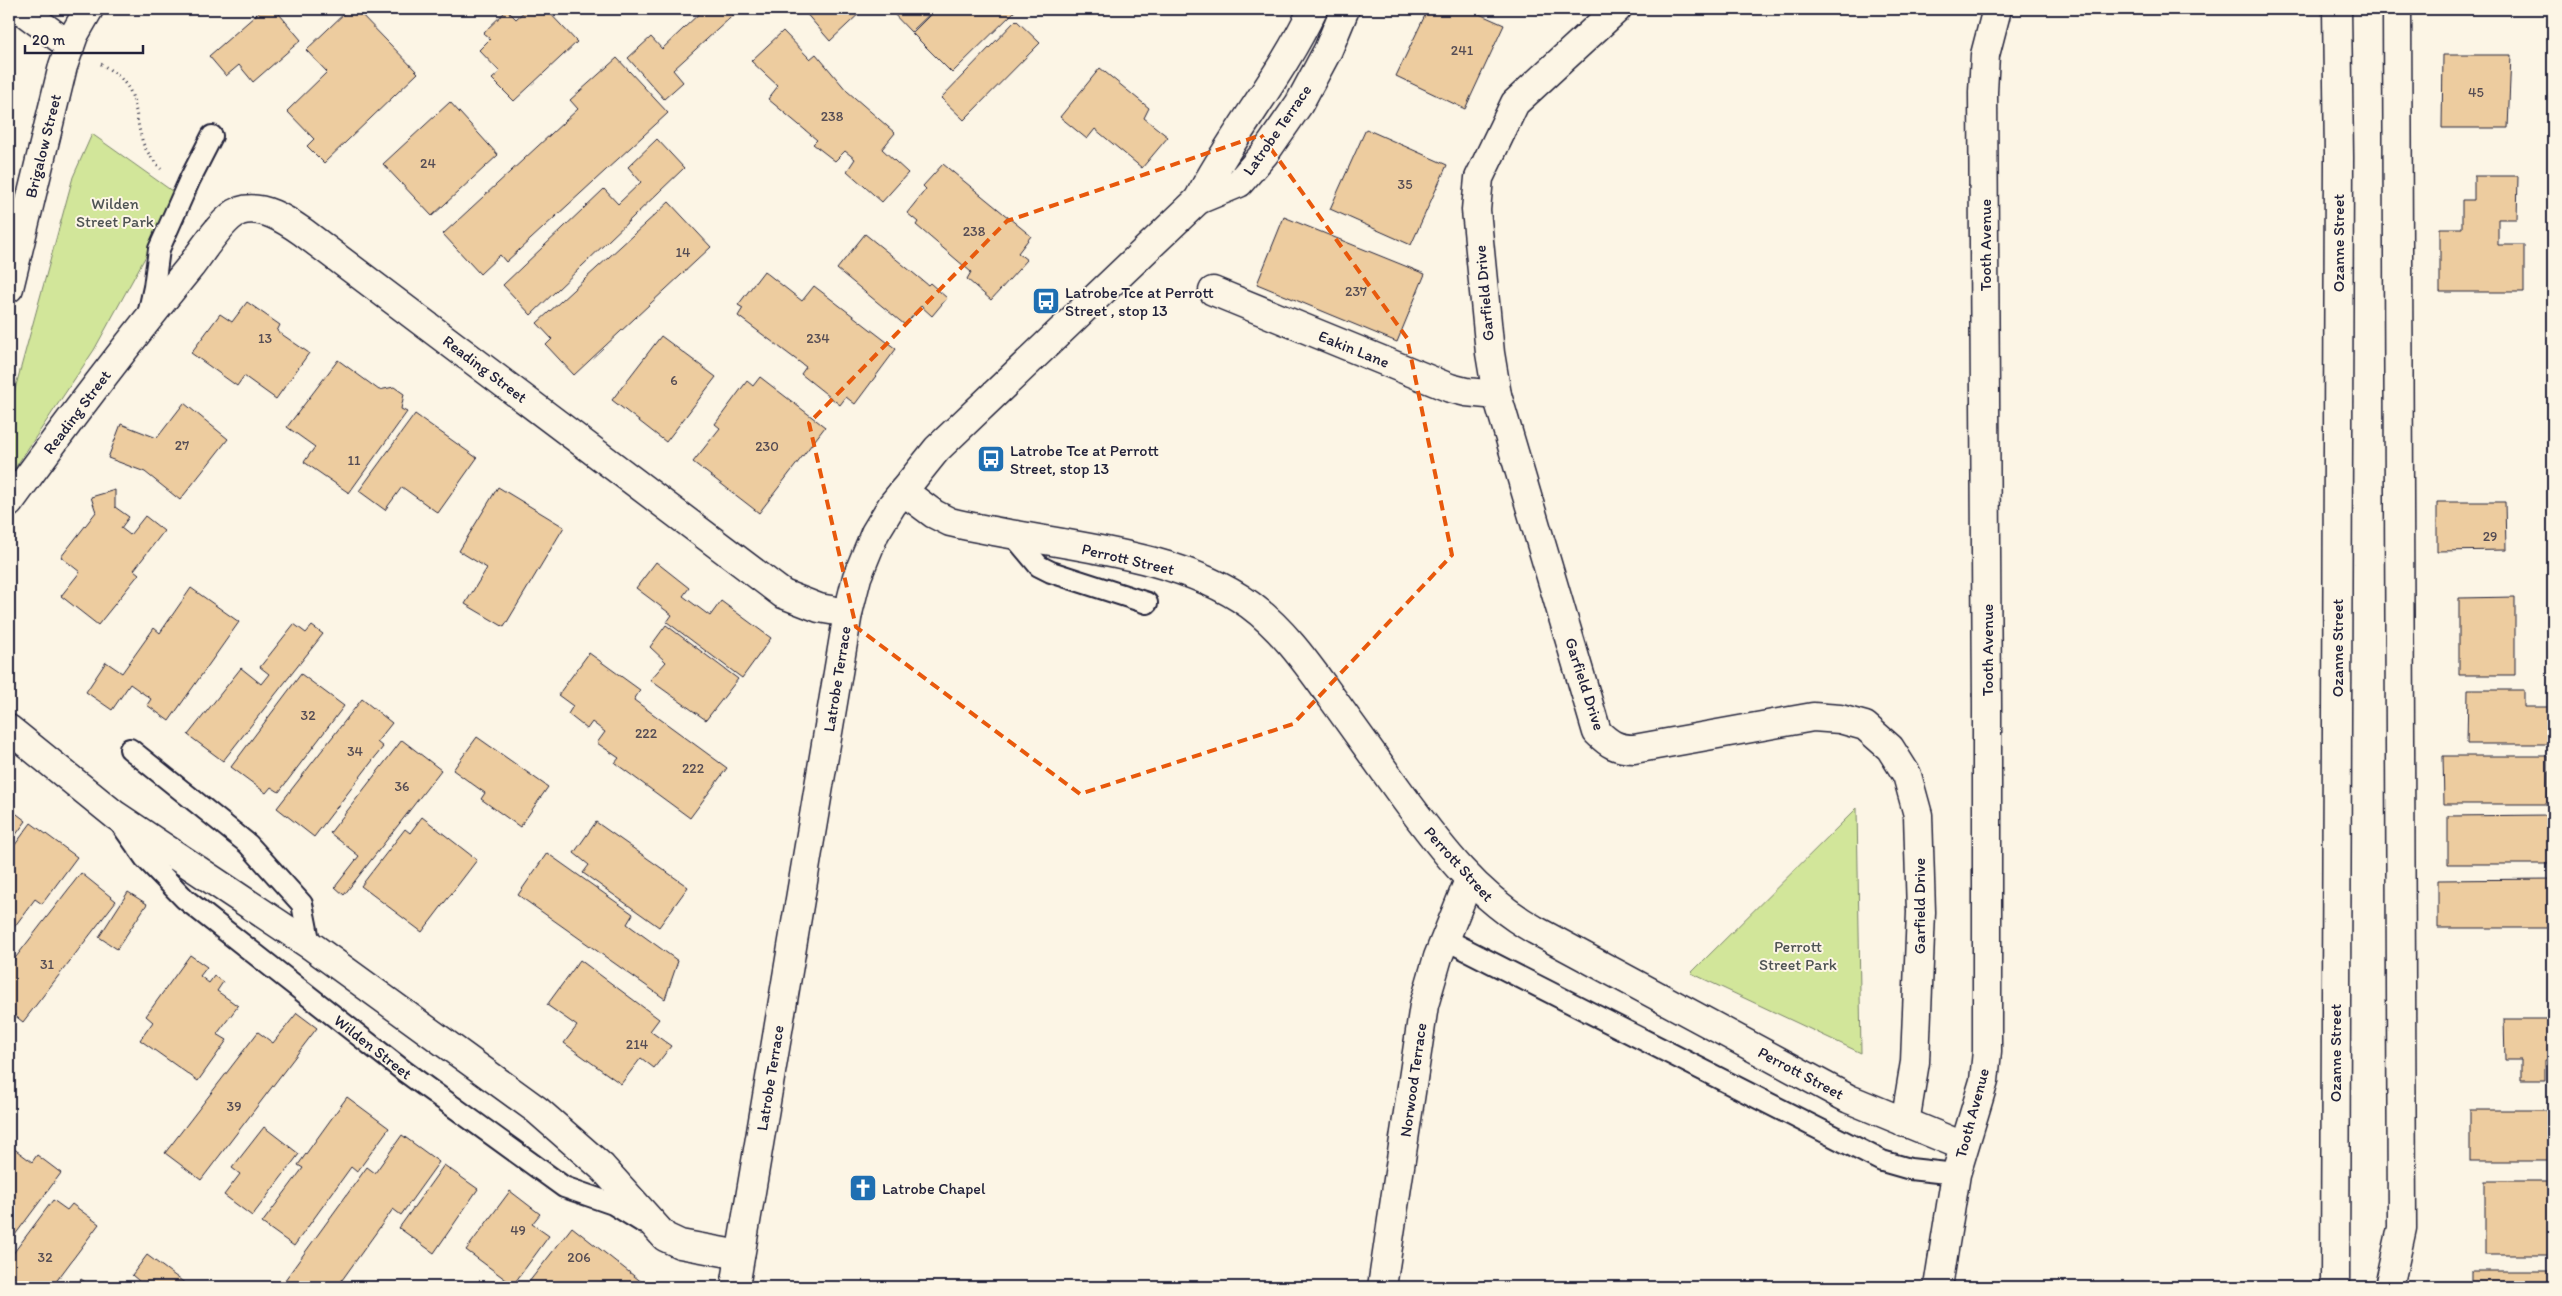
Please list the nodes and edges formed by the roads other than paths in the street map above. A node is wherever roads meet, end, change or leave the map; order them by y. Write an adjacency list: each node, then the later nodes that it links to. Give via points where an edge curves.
1 (20, 9): 9 (street)
2 (88, 9): 9 (street, Brigalow Street)
3 (1313, 9): 11 (street, Latrobe Terrace, via 1282,67 1216,165)
4 (1345, 9): 11 (street, Latrobe Terrace, via 1328,50 1299,104 1265,153 1239,183)
5 (1617, 9): 15 (street, Garfield Drive, via 1515,103 1478,178 1476,210)
6 (1997, 9): 28 (street, Tooth Avenue, via 1985,55 1983,92 1986,1051 1984,1080)
7 (2337, 9): 36 (street, Ozanne Street)
8 (2397, 9): 30 (street)
9 (70, 46): 12 (street, Brigalow Street)
10 (212, 136): 14 (lane, Reading Street, via 159,249)
11 (1198, 200): 16 (street, Latrobe Terrace, via 976,410)
12 (9, 288)
13 (1213, 291): 15 (street, Eakin Lane, via 1450,388)
14 (146, 321): 17 (street, Reading Street); 20 (street, Reading Street, via 234,214 252,210 276,216 303,232 783,594 819,608)
15 (1497, 395): 27 (street, Garfield Drive, via 1597,732 1606,741 1618,749 1634,749 1813,717 1840,719 1866,726 1890,748 1907,775 1918,814 1921,912 1915,1068)
16 (902, 491): 18 (street, Perrott Street, via 950,522); 20 (street, Latrobe Terrace, via 875,533 857,578)
17 (9, 503)
18 (1013, 535): 19 (lane, Perrott Street, via 1039,566 1050,572); 24 (street, Perrott Street, via 1159,562 1212,583 1250,605 1288,638 1432,837)
19 (1148, 603)
20 (848, 613): 32 (street, Latrobe Terrace)
21 (9, 728): 23 (street, Wilden Street)
22 (130, 749): 26 (lane, via 248,844 302,904)
23 (115, 815): 26 (street, Wilden Street); 31 (lane, Wilden Street, via 145,858 185,900 404,1071 564,1187 613,1204)
24 (1469, 880): 25 (street, Norwood Terrace); 27 (street, Perrott Street, via 1500,909 1535,930 1848,1099)
25 (1445, 939): 29 (lane, via 1882,1162); 34 (street, Norwood Terrace, via 1424,1005)
26 (310, 945): 31 (street, Wilden Street, via 553,1122 616,1181)
27 (1905, 1122): 28 (street, Perrott Street)
28 (1964, 1146): 29 (street, Tooth Avenue)
29 (1956, 1174): 35 (street, Tooth Avenue)
30 (2402, 1228): 37 (street); 38 (street)
31 (665, 1236): 32 (street, Wilden Street, via 680,1244)
32 (740, 1255): 33 (street, Latrobe Terrace)
33 (735, 1287)
34 (1382, 1287)
35 (1938, 1287)
36 (2335, 1287)
37 (2389, 1287)
38 (2409, 1287)

